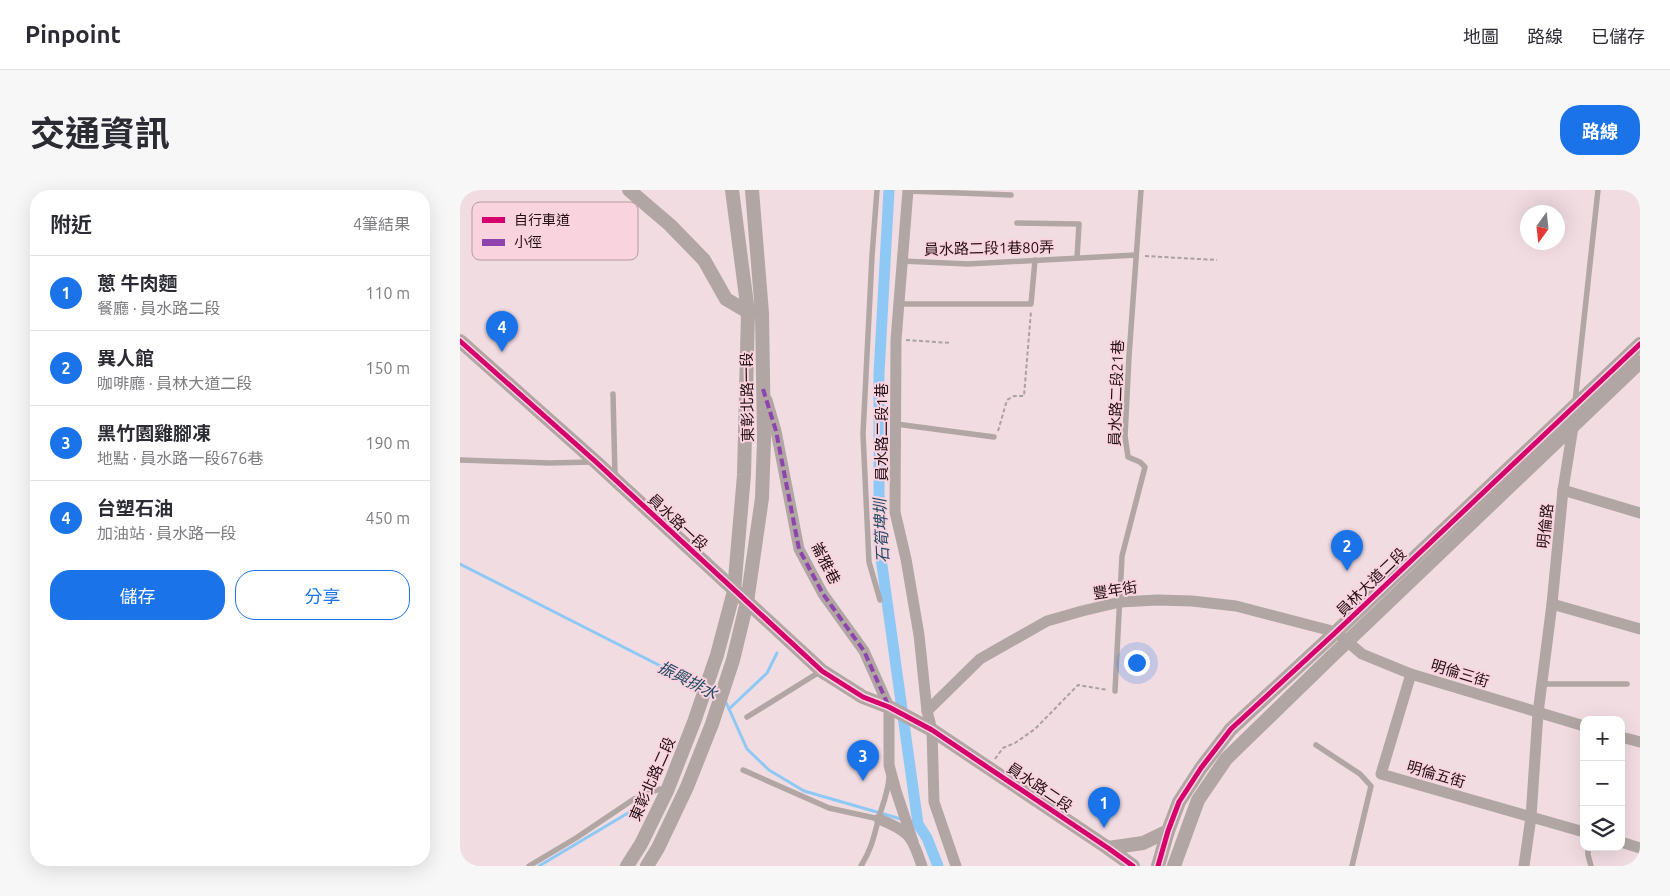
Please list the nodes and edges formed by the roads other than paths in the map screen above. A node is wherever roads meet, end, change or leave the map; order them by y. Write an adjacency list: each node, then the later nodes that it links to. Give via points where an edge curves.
1 (628, 190): 15 (street, via 670,225 704,260 726,299)
2 (732, 190): 15 (street, 東彰北路一段)
3 (752, 190): 15 (street, 東彰北路一段)
4 (877, 190): 31 (lane, via 863,434 869,562)
5 (908, 190): 8 (lane); 13 (street, 員水路二段1巷)
6 (1141, 190): 10 (lane, 員水路二段21巷)
7 (1598, 190): 21 (lane, 明倫路)
8 (1011, 195)
9 (1017, 223): 11 (lane, via 1079,224)
10 (1136, 256): 11 (lane, 員水路二段1巷80弄); 33 (lane, 員水路二段21巷, via 1125,436 1128,457 1145,467 1122,556)
11 (1076, 258): 12 (lane, 員水路二段1巷80弄)
12 (1035, 260): 13 (lane, 員水路二段1巷80弄, via 968,264); 14 (lane, via 1031,304)
13 (902, 261): 14 (street, 員水路二段1巷)
14 (898, 304): 22 (street, 員水路二段1巷)
15 (755, 312): 19 (street, 東彰北路一段); 30 (street, 東彰北路一段)
16 (460, 341): 26 (street, 員水路一段)
17 (1640, 344): 21 (street, 員林大道二段)
18 (1640, 362): 23 (street, 員林大道二段)
19 (763, 389): 32 (street, 東彰北路一段, via 762,498); 43 (street, 崙雅巷, via 776,431 799,549 823,594 864,651)
20 (613, 394): 27 (lane)
21 (1574, 408): 23 (lane, 明倫路); 36 (street, 員林大道二段)
22 (896, 424): 24 (lane); 44 (street, 員水路二段1巷, via 896,512 919,635)
23 (1574, 427): 28 (street, 明倫路); 37 (street, 員林大道二段)
24 (994, 437)
25 (460, 460): 26 (lane)
26 (596, 462): 27 (street, 員水路一段)
27 (615, 481): 30 (street, 員水路一段)
28 (1563, 490): 29 (street); 34 (street, 明倫路)
29 (1640, 513)
30 (734, 591): 32 (street, 員水路一段); 56 (street, 東彰北路二段, via 717,655)
31 (880, 600)
32 (747, 602): 38 (street, 員水路一段); 68 (street, via 733,660 712,724 687,787)
33 (1120, 602): 36 (street, 豐年街, via 1192,601 1236,606); 42 (lane, 員水路二段21巷); 44 (street, 豐年街, via 1048,621 980,659)
34 (1552, 604): 35 (street); 40 (street, 明倫路)
35 (1640, 629)
36 (1336, 632): 37 (street, 明倫三街); 59 (street, 員林大道二段, via 1231,729 1201,768 1180,802)
37 (1348, 642): 39 (street, 明倫三街, via 1362,654); 74 (street, 員林大道二段, via 1226,759 1198,800)
38 (822, 671): 43 (street, 員水路一段, via 863,697); 46 (lane)
39 (1412, 674): 45 (street, 明倫三街); 53 (street)
40 (1542, 684): 41 (lane); 45 (street, 明倫路)
41 (1627, 684)
42 (1115, 692)
43 (889, 707): 48 (street, 員水路二段); 55 (street)
44 (927, 711): 48 (street, 員水路二段1巷)
45 (1538, 713): 47 (street, 明倫三街); 57 (street, 明倫路)
46 (746, 717)
47 (1580, 725)
48 (932, 730): 63 (street, 員水路二段); 71 (street, 員水路二段1巷, via 934,802)
49 (1625, 738): 50 (street)
50 (1640, 742)
51 (1316, 745): 54 (lane)
52 (743, 770): 58 (lane, via 829,808)
53 (1381, 774): 54 (lane); 57 (street, 明倫五街)
54 (1368, 782): 75 (lane, via 1371,786)
55 (892, 790): 58 (lane); 61 (street)
56 (667, 791): 66 (lane, via 660,789 634,799); 67 (street, 東彰北路二段)
57 (1531, 817): 60 (street, 明倫五街); 76 (street, 明倫路)
58 (879, 819): 61 (street, via 902,829); 69 (lane)
59 (1168, 831): 63 (street, via 1143,843); 73 (street, 員林大道二段)
60 (1580, 831)
61 (913, 842): 70 (street)
62 (1625, 843): 64 (street)
63 (1108, 848): 72 (street, 員水路二段)
64 (1640, 848)
65 (1588, 851): 77 (lane)
66 (529, 866)
67 (627, 866)
68 (647, 866)
69 (861, 866)
70 (922, 866)
71 (956, 866)
72 (1133, 866)
73 (1158, 866)
74 (1174, 866)
75 (1352, 866)
76 (1524, 866)
77 (1591, 866)

